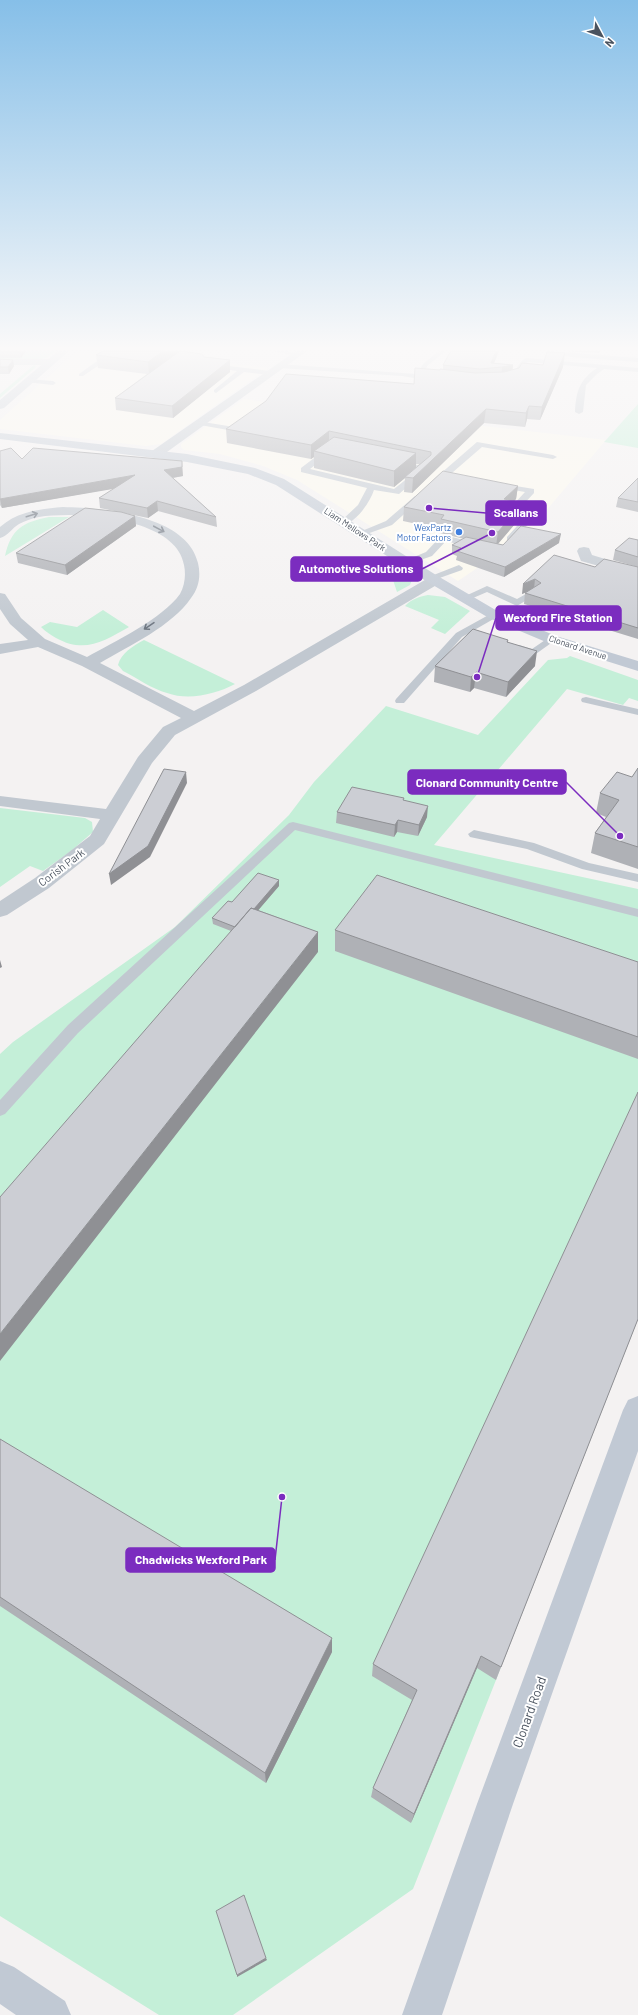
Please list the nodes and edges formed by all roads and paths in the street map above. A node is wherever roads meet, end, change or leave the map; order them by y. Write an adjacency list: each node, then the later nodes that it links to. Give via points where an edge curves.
1 (78, 445): 6 (street, Liam Mellows Park)
2 (169, 445): 6 (street)
3 (479, 445): 14 (lane, via 450,474 389,523)
4 (486, 445): 7 (lane)
5 (339, 451): 10 (lane, via 332,449 304,470)
6 (156, 454): 13 (street, Liam Mellows Park, via 217,463 280,482)
7 (553, 457)
8 (386, 460): 10 (lane, via 425,468 396,492)
9 (493, 483): 11 (lane, via 531,491 515,508)
10 (371, 487): 13 (lane, via 352,516)
11 (539, 513)
12 (528, 519): 16 (lane)
13 (344, 522): 14 (street, Liam Mellows Park)
14 (361, 533): 19 (street, Liam Mellows Park)
15 (0, 534): 35 (street, one-way to 35, via 15,520 37,513 78,511 111,514 143,521 169,534 186,550 192,568 191,586 172,611)
16 (504, 545)
17 (486, 548): 19 (lane, via 444,538 428,554)
18 (584, 551): 21 (street, via 586,558)
19 (406, 562): 22 (street, Liam Mellows Park)
20 (459, 568): 22 (lane)
21 (638, 573)
22 (433, 579): 25 (street, Clonard Avenue); 40 (street, via 250,688)
23 (533, 594): 25 (lane, via 517,603 487,589)
24 (0, 596): 27 (street)
25 (466, 598): 26 (street, Clonard Avenue)
26 (494, 615): 29 (lane); 31 (street, Clonard Avenue)
27 (15, 620): 28 (street); 32 (street)
28 (0, 626)
29 (467, 630): 30 (lane); 38 (lane, via 459,634)
30 (482, 635)
31 (551, 639): 33 (lane, via 533,652); 36 (street, Clonard Avenue)
32 (40, 642): 34 (street); 35 (street)
33 (511, 645)
34 (0, 649)
35 (88, 663): 40 (street)
36 (638, 666)
37 (586, 700): 39 (lane)
38 (400, 701)
39 (636, 714)
40 (193, 717): 42 (street, Corish Park, via 169,731 144,761)
41 (0, 801): 42 (street)
42 (112, 815): 45 (street, Corish Park, via 97,840 42,883)
43 (474, 834): 44 (lane, via 530,846 586,866)
44 (638, 878)
45 (7, 903)
46 (638, 913): 47 (lane, via 293,826 73,1029)
47 (0, 1110)
48 (638, 1410): 51 (street, Clonard Road, via 495,1804)
49 (0, 1981): 50 (street)
50 (51, 2015)
51 (422, 2015)

